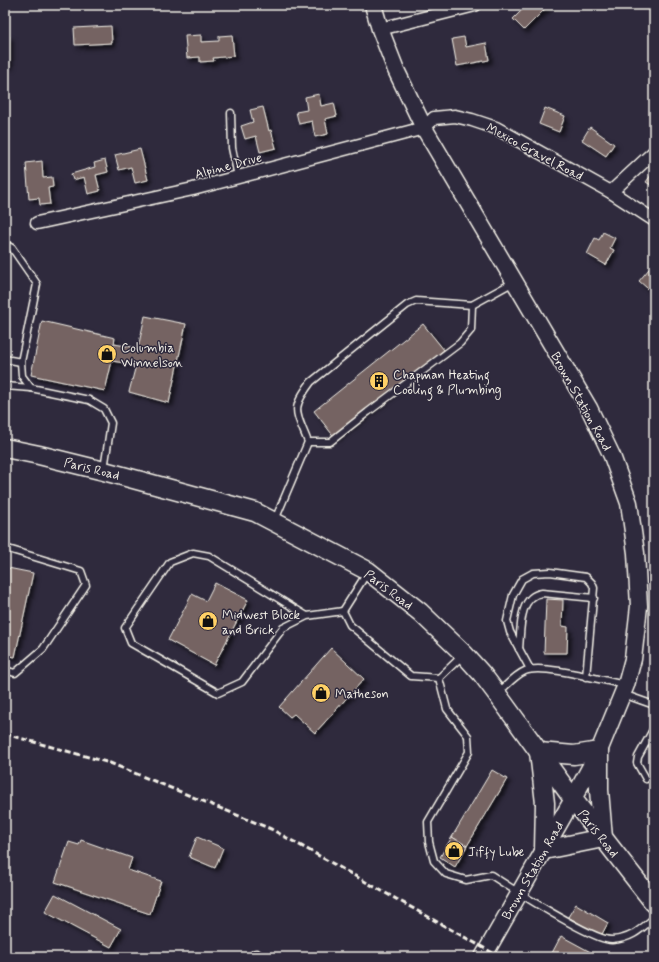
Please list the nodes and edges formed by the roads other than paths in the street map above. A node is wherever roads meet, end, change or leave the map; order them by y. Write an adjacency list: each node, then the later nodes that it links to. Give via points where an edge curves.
1 (374, 5): 3 (street)
2 (475, 5): 3 (street)
3 (380, 29): 5 (street, via 396,70)
4 (231, 113): 7 (lane, via 232,148)
5 (424, 128): 7 (street, Alpine Drive); 8 (street, Mexico Gravel Road, via 434,118 455,116 496,128); 12 (street, Brown Station Road)
6 (654, 152): 8 (street)
7 (238, 177): 10 (street, Alpine Drive)
8 (611, 192): 9 (street, Mexico Gravel Road)
9 (654, 220)
10 (37, 223)
11 (5, 244): 15 (lane, via 12,248 37,284)
12 (514, 282): 13 (lane); 33 (street, Brown Station Road, via 589,408 612,456 629,503 636,553 639,606 633,659)
13 (472, 305): 18 (lane, via 471,330 460,343 330,442); 18 (lane, via 416,301 407,305 312,382 300,396 297,407 297,415)
14 (5, 359): 15 (lane)
15 (21, 362): 17 (lane, via 22,376)
16 (5, 386): 17 (lane)
17 (31, 388): 20 (lane, via 89,400 104,409 112,423)
18 (308, 442): 21 (lane)
19 (5, 448): 20 (main road, Paris Road)
20 (104, 470): 21 (main road, Paris Road, via 255,512)
21 (274, 522): 23 (main road, Paris Road)
22 (5, 548): 30 (lane, via 81,571 86,586 43,648 15,673)
23 (368, 571): 25 (lane); 28 (main road, Paris Road, via 420,612)
24 (594, 598): 27 (lane, via 542,593 534,596 525,608); 27 (lane, via 594,588 586,577 539,572 522,579 516,588 507,615 508,626); 31 (lane)
25 (343, 611): 26 (lane); 32 (lane, via 350,625 411,676)
26 (306, 616): 26 (lane, via 283,628 242,682 218,693 131,643 125,628 170,562 193,553 209,556)
27 (519, 649): 29 (lane)
28 (464, 654): 32 (lane); 34 (main road, Paris Road)
29 (530, 669): 31 (lane, via 551,669); 34 (lane)
30 (5, 670)
31 (586, 677): 33 (lane)
32 (439, 678): 43 (lane, via 447,709 468,736 469,752 428,822 429,842 434,861 446,874 466,880 491,875)
33 (624, 689): 35 (lane); 37 (street, Brown Station Road)
34 (497, 694): 38 (main road, Paris Road)
35 (654, 705)
36 (654, 728): 39 (lane, via 637,762)
37 (599, 751): 38 (main road, via 574,756); 40 (street, Brown Station Road); 41 (main road)
38 (539, 752): 40 (main road, Paris Road); 42 (main road, via 545,803)
39 (646, 779)
40 (573, 799): 41 (main road, Paris Road); 42 (street, Brown Station Road)
41 (603, 838): 42 (main road); 44 (main road, Paris Road)
42 (544, 850): 43 (street, Brown Station Road)
43 (519, 893): 45 (lane, via 590,933 610,940 633,935); 46 (street, Brown Station Road)
44 (654, 903)
45 (654, 918)
46 (483, 957)

